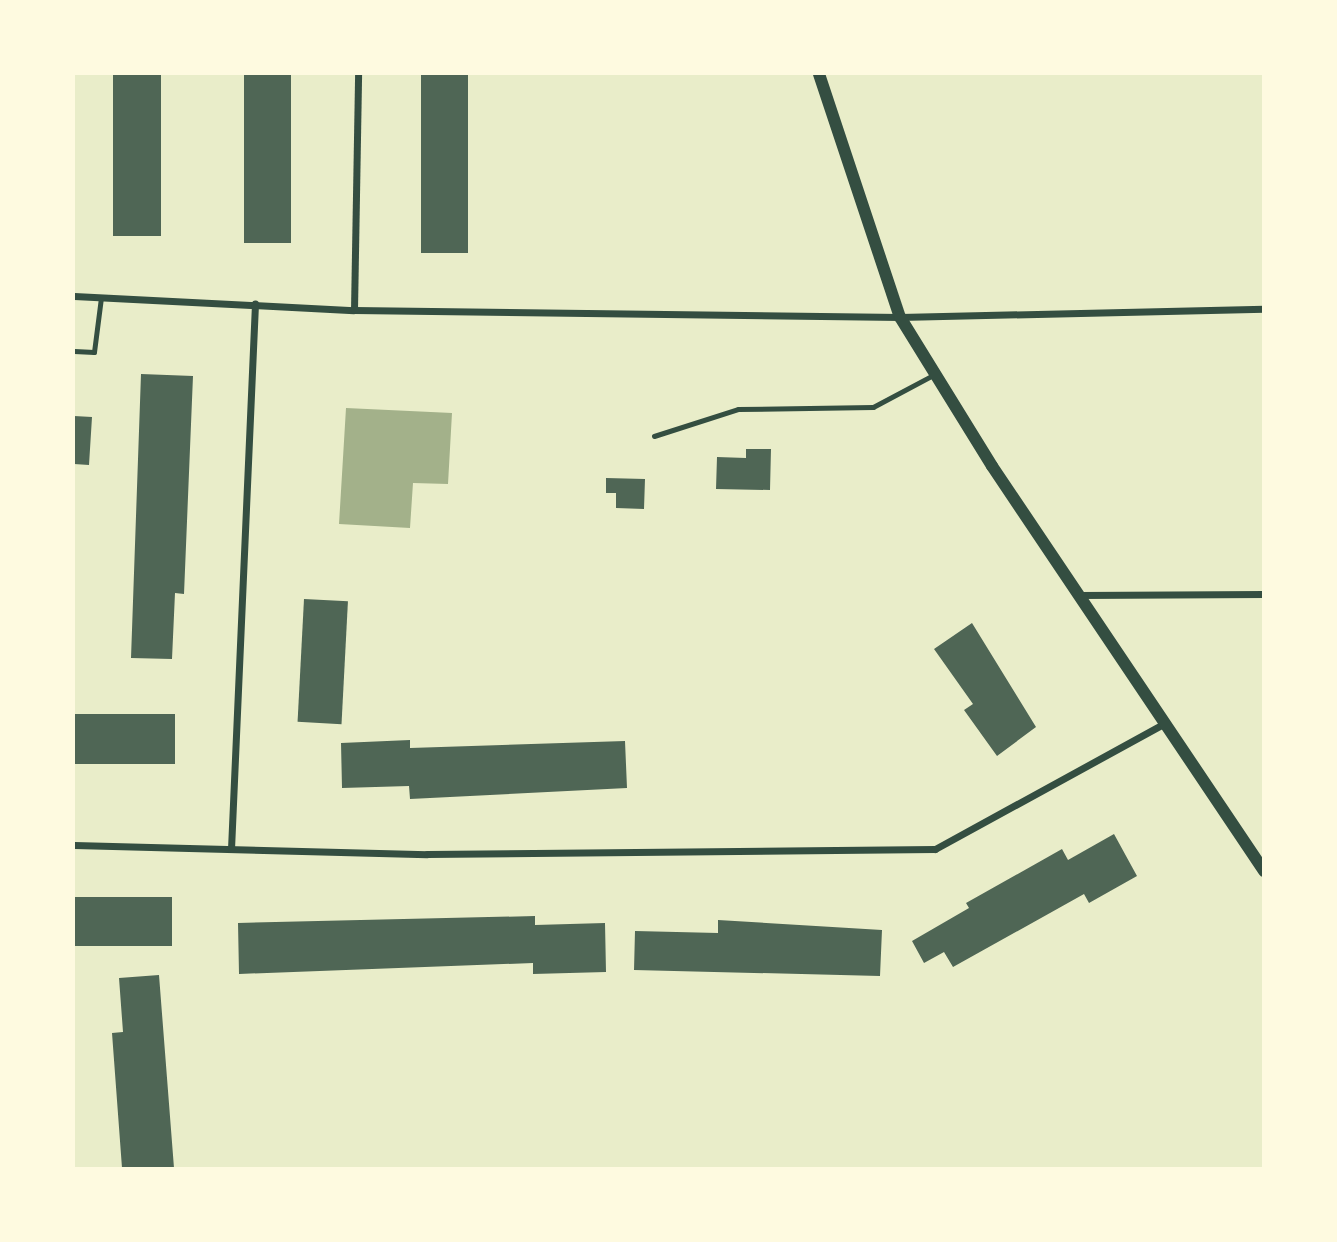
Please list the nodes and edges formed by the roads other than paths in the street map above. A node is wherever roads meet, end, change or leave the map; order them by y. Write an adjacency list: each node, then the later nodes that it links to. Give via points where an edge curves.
1 (358, 74): 7 (street)
2 (819, 74): 8 (street)
3 (74, 296): 4 (street)
4 (101, 297): 5 (street); 9 (lane, via 94,352)
5 (255, 304): 7 (street); 16 (street)
6 (1264, 309): 8 (street)
7 (355, 310): 8 (street)
8 (900, 317): 10 (street)
9 (74, 351)
10 (935, 374): 11 (lane, via 873,407 738,409); 12 (street)
11 (654, 436)
12 (1080, 594): 13 (street); 14 (street)
13 (1264, 594)
14 (1165, 723): 16 (street, via 935,849 482,854); 17 (street)
15 (74, 845): 16 (street)
16 (231, 849)
17 (1264, 871)

